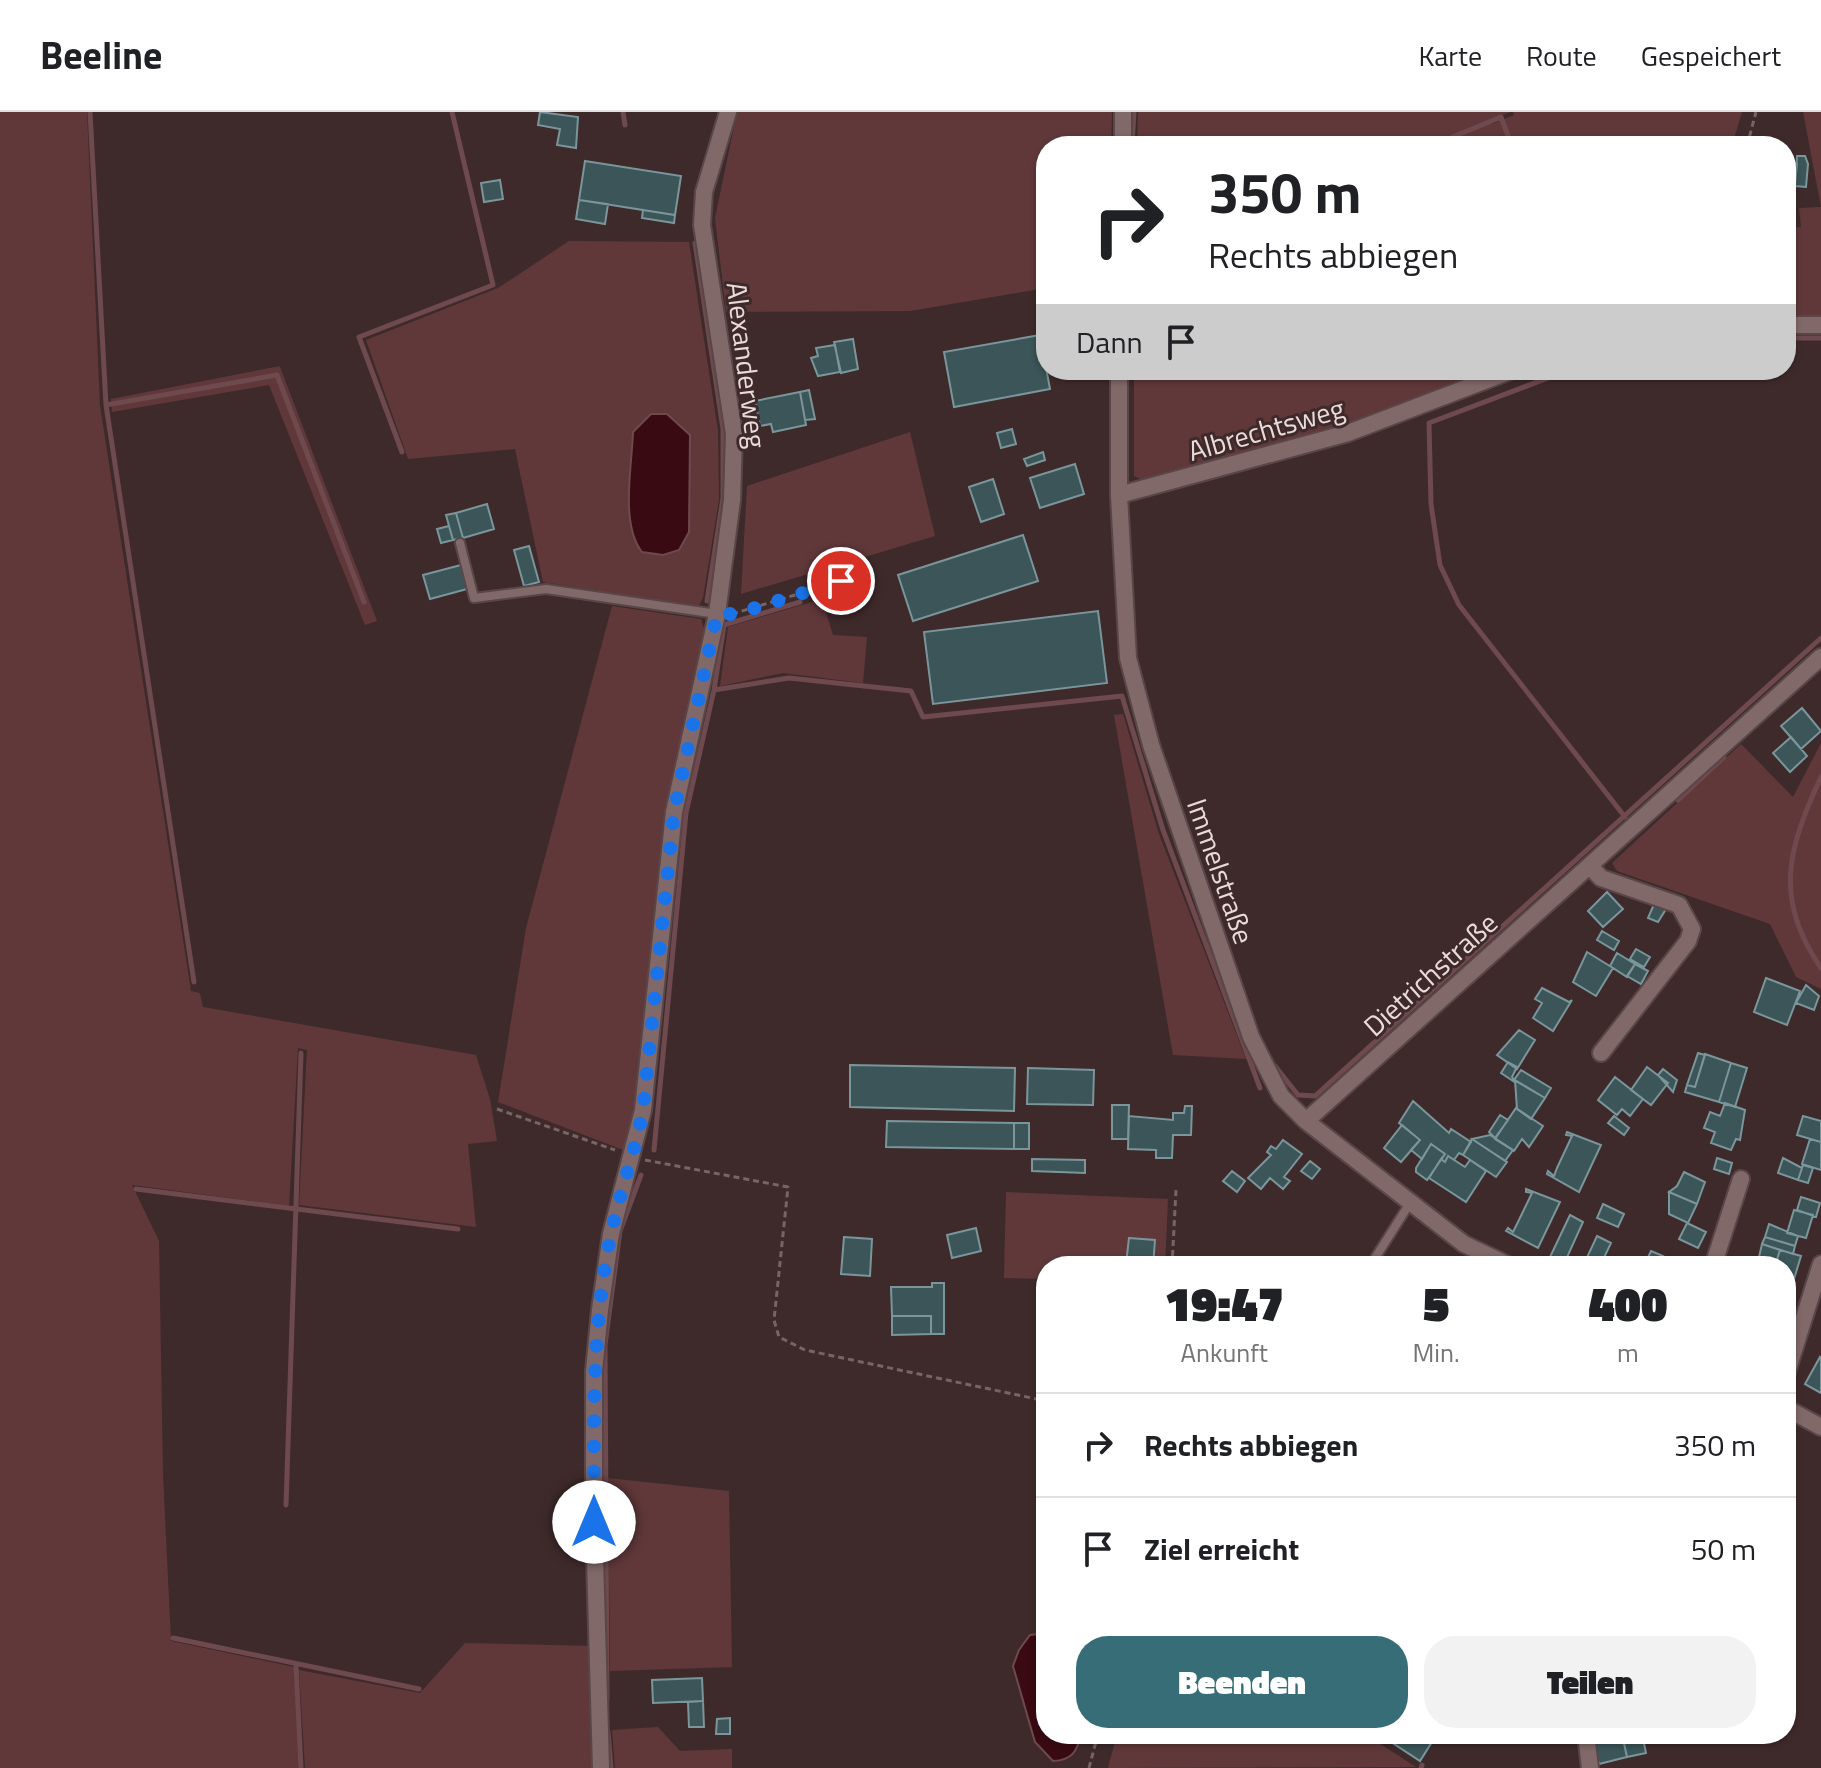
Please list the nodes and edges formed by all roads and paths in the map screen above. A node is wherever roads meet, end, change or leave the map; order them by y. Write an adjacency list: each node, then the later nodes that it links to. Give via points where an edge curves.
1 (728, 112): 13 (street, Alexanderweg, via 709,171 702,225 734,434 732,500)
2 (1123, 112): 4 (street)
3 (1756, 112): 5 (path)
4 (1123, 136)
5 (1750, 136)
6 (1796, 325): 7 (street)
7 (1821, 325)
8 (1119, 380): 10 (street, Immelstraße)
9 (1487, 380): 10 (street, Albrechtsweg, via 1348,433)
10 (1119, 495): 18 (street, Immelstraße, via 1128,658 1147,731 1251,1037 1281,1096)
11 (460, 543): 13 (lane, via 474,598 546,589)
12 (868, 573): 13 (path, via 736,614)
13 (717, 614): 19 (street, Alexanderweg, via 674,812)
14 (1821, 657): 15 (street, Dietrichstraße)
15 (1590, 866): 16 (street, via 1601,878 1679,905 1692,929); 18 (street, Dietrichstraße)
16 (1601, 1053)
17 (497, 1109): 19 (path)
18 (1306, 1121): 22 (street, Immelstraße)
19 (634, 1157): 29 (path, via 788,1187 774,1320 779,1337 805,1350); 34 (street, Alexanderweg, via 611,1234 594,1371)
20 (1741, 1179): 26 (street)
21 (1176, 1190): 23 (path)
22 (1411, 1202): 24 (lane); 25 (street, Immelstraße, via 1464,1244)
23 (1173, 1256)
24 (1376, 1256)
25 (1489, 1256)
26 (1716, 1256)
27 (1821, 1264): 28 (street)
28 (1796, 1343)
29 (1036, 1399)
30 (1796, 1413): 31 (street)
31 (1821, 1427)
32 (1095, 1744): 35 (path)
33 (1587, 1744): 36 (street)
34 (601, 1768)
35 (1089, 1768)
36 (1590, 1768)

